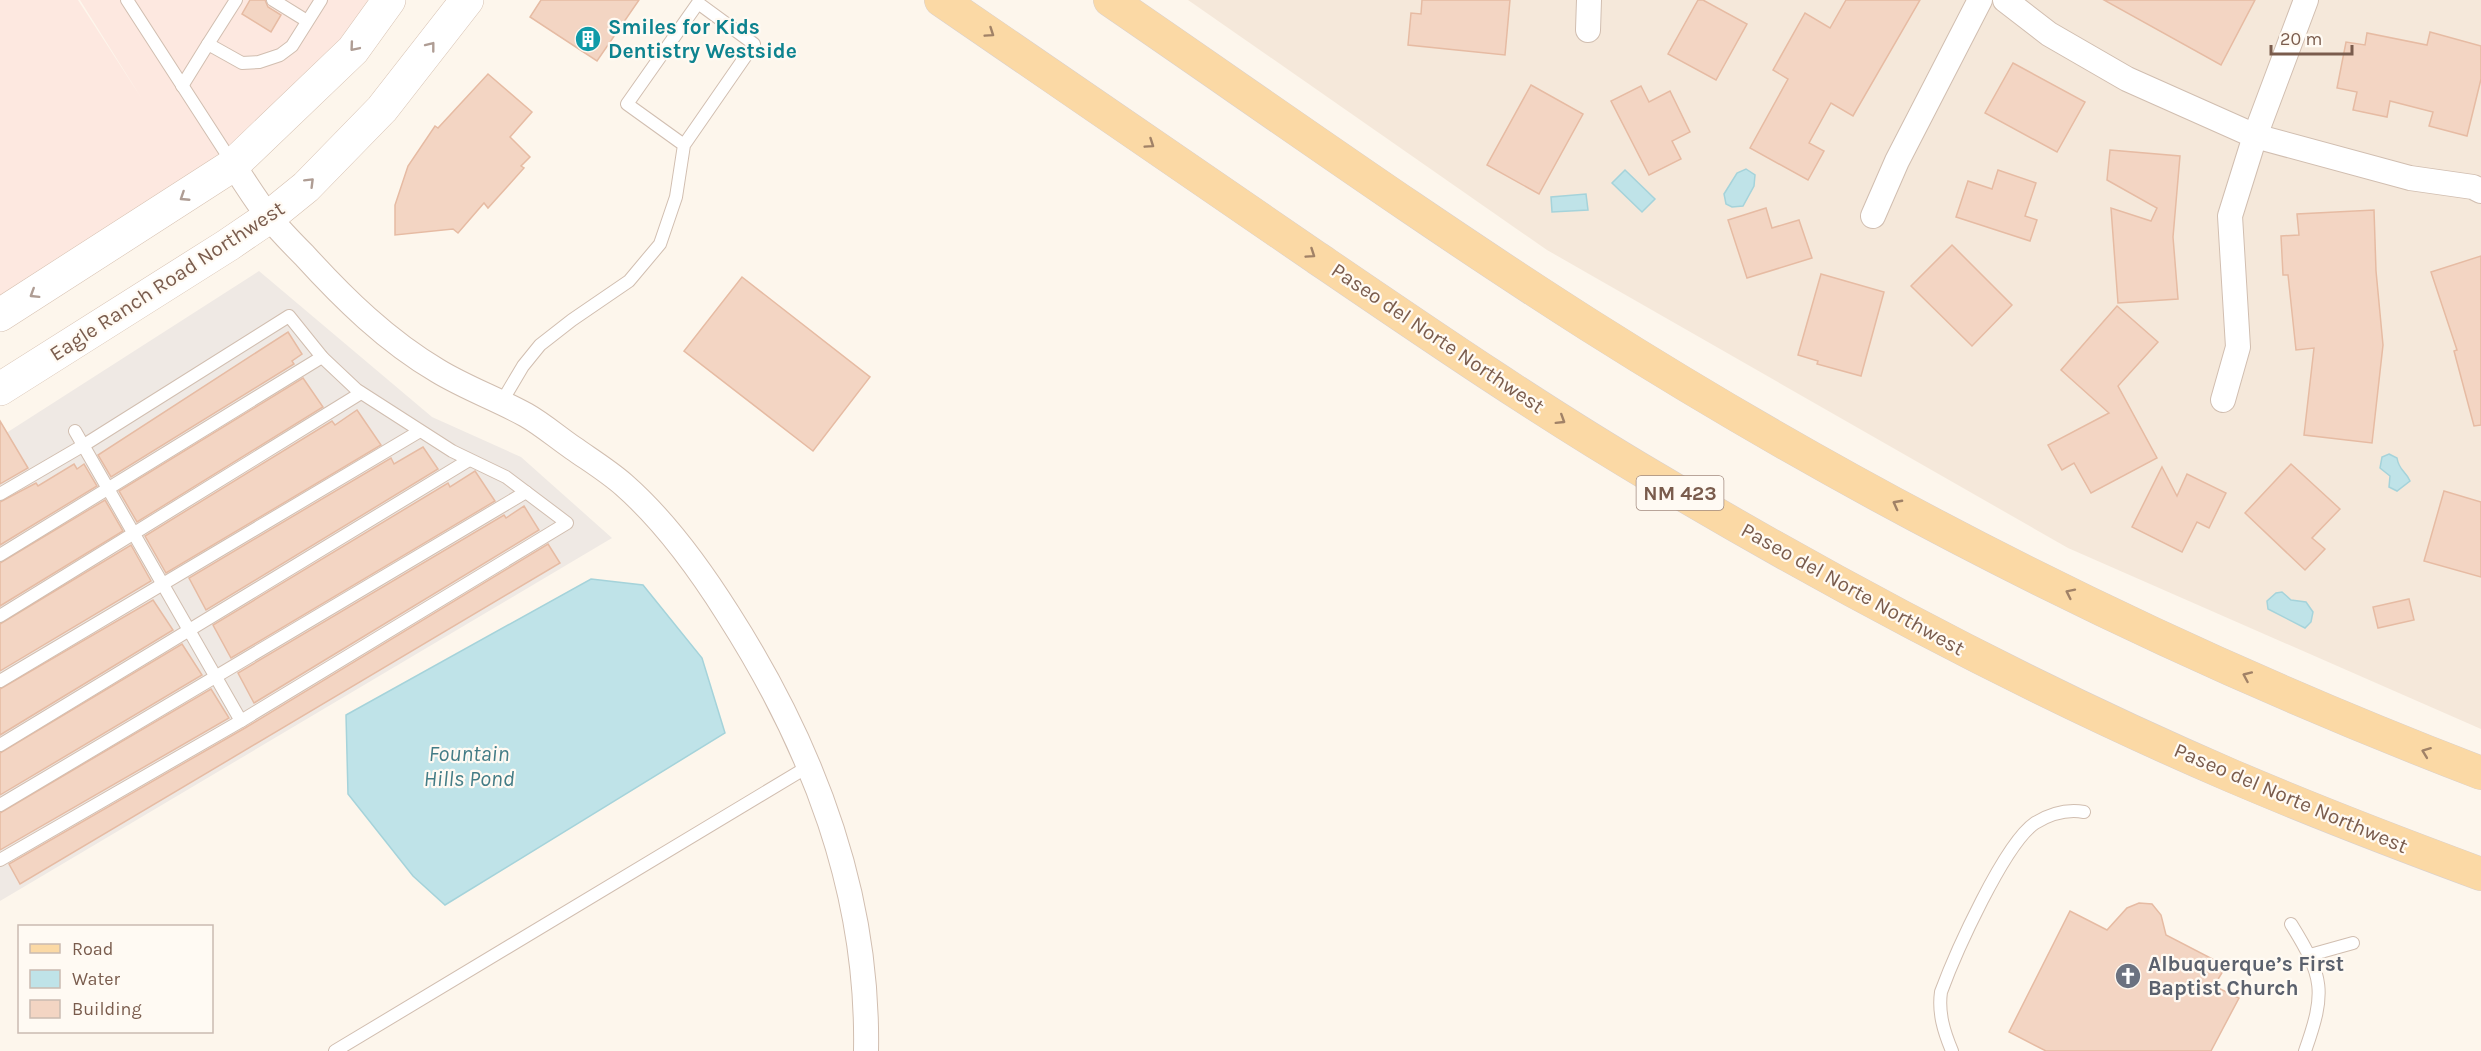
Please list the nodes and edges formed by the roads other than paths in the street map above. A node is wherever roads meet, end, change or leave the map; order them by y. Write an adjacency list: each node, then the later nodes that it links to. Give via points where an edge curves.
1 (127, 0): 16 (lane)
2 (236, 0): 15 (lane)
3 (273, 0): 13 (lane)
4 (321, 0): 13 (lane)
5 (389, 0): 19 (main road, one-way to 19, via 353,50)
6 (467, 0): 22 (main road, Eagle Ranch Road Northwest, one-way to 6, via 306,187 382,109)
7 (941, 0): 50 (main road, Paseo del Norte Northwest / NM 423, one-way to 50, via 1509,386 1792,558 2097,715 2253,785)
8 (1110, 0): 46 (main road, one-way to 8, via 2322,709 2151,632 1826,466 1582,320)
9 (1589, 0): 14 (street)
10 (1980, 0): 21 (street)
11 (2005, 0): 17 (street, via 2049,34 2127,80)
12 (2306, 0): 17 (street)
13 (307, 21): 15 (lane, via 292,46 259,62 242,63)
14 (1588, 30)
15 (208, 44): 16 (lane)
16 (182, 86): 19 (lane)
17 (2255, 136): 20 (street, via 2410,178); 27 (street, via 2230,216 2238,347)
18 (684, 145): 18 (lane, via 754,44 698,3 627,104); 28 (lane, via 676,197 660,244 629,281 540,345)
19 (233, 165): 22 (street); 23 (main road, one-way to 23)
20 (2481, 191)
21 (1873, 216)
22 (269, 217): 25 (main road, Eagle Ranch Road Northwest); 28 (street, via 329,283 385,334 439,372)
23 (0, 315)
24 (322, 357): 26 (lane); 31 (lane, via 289,315); 33 (lane)
25 (0, 389)
26 (361, 393): 30 (lane); 36 (lane)
27 (2223, 400)
28 (501, 403): 45 (street, via 528,416 623,484 656,517 740,633 783,709)
29 (75, 430): 31 (lane)
30 (420, 431): 32 (lane); 38 (lane)
31 (84, 445): 33 (lane); 35 (lane)
32 (469, 460): 34 (lane, via 506,477); 40 (lane)
33 (107, 489): 36 (lane); 37 (lane)
34 (525, 492): 41 (lane); 43 (lane, via 567,523)
35 (0, 494)
36 (135, 535): 38 (lane); 39 (lane)
37 (0, 555)
38 (163, 584): 40 (lane); 42 (lane)
39 (0, 616)
40 (191, 630): 41 (lane); 44 (lane)
41 (216, 677): 43 (lane); 47 (lane)
42 (0, 681)
43 (241, 721): 49 (lane)
44 (0, 745)
45 (809, 766): 54 (lane); 55 (street, via 854,905 864,974)
46 (2481, 772)
47 (0, 805)
48 (2084, 812): 56 (lane, via 2069,809 2036,823 2021,837 1996,876 1941,992 1939,1004)
49 (0, 860)
50 (2481, 874)
51 (2292, 924): 53 (lane)
52 (2353, 943): 53 (lane)
53 (2310, 955): 57 (lane, via 2318,978 2318,1000 2317,1017)
54 (335, 1051)
55 (866, 1051)
56 (1952, 1051)
57 (2305, 1051)

